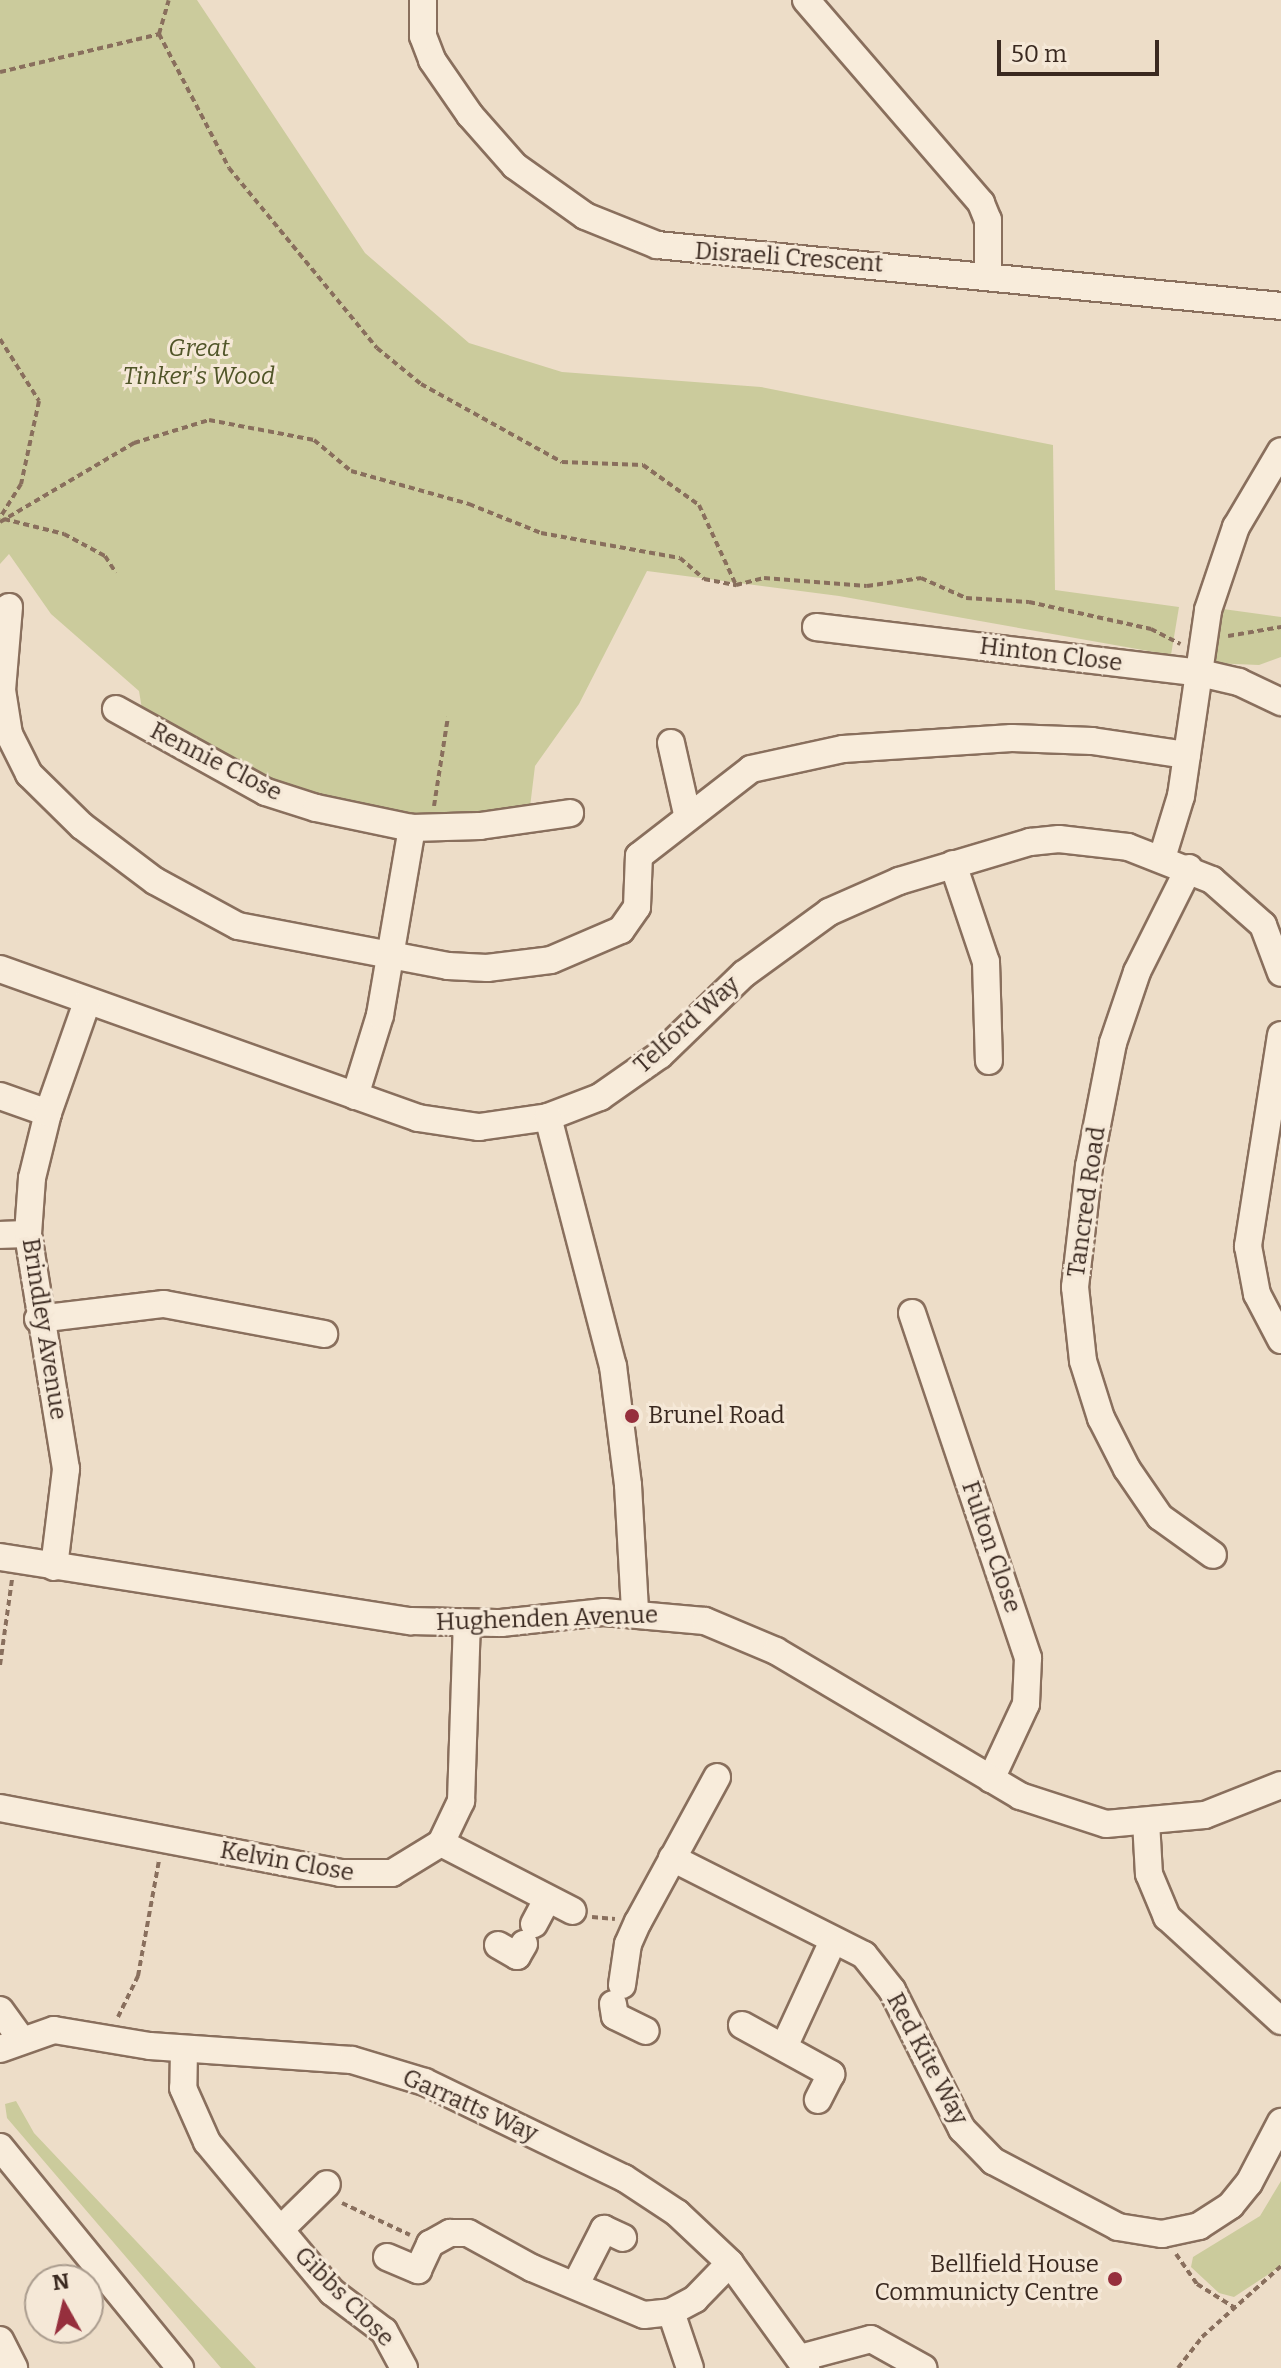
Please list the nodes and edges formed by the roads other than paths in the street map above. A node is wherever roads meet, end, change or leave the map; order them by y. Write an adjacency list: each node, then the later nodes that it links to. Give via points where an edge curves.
1 (423, 0): 3 (street, Disraeli Crescent, via 423,36 448,87 515,166 585,216 657,245 690,251)
2 (806, 0): 3 (street, via 981,203 988,220)
3 (988, 275): 4 (street, Disraeli Crescent)
4 (1281, 306)
5 (1281, 451): 8 (street, via 1236,527)
6 (9, 607): 19 (street, via 4,715 29,774 60,807 155,881 211,916 270,935)
7 (816, 627): 8 (street, Hinton Close)
8 (1196, 672): 9 (street, Hinton Close, via 1239,682); 12 (street)
9 (1281, 702)
10 (116, 709): 15 (street, Rennie Close, via 266,792)
11 (671, 743): 14 (street)
12 (1187, 755): 14 (street, via 1053,737 843,749 751,769); 16 (street)
13 (570, 813): 15 (street, Rennie Close)
14 (687, 814): 19 (street, via 639,856 632,919 603,941 551,960 487,968)
15 (421, 829): 19 (street)
16 (1162, 858): 17 (street, Telford Way, via 1128,847 1059,839); 18 (street, Telford Way)
17 (953, 864): 24 (street, via 986,962); 28 (street, Telford Way, via 855,898 805,926 744,974 649,1063 600,1097)
18 (1189, 868): 21 (street, Telford Way, via 1249,908 1275,948); 35 (street, Tancred Road, via 1137,972 1113,1043 1089,1166 1075,1287 1083,1361 1101,1418 1127,1469 1160,1517)
19 (390, 958): 26 (street, via 380,1015)
20 (0, 969): 22 (street, Telford Way)
21 (1281, 973)
22 (87, 1002): 26 (street, Telford Way); 27 (street, Brindley Avenue)
23 (1281, 1035): 34 (street, via 1248,1246 1257,1294)
24 (989, 1061)
25 (0, 1096): 27 (street)
26 (355, 1096): 28 (street, Telford Way, via 446,1124 515,1125)
27 (48, 1113): 29 (street, Brindley Avenue, via 32,1178)
28 (548, 1117): 38 (street, via 613,1366 628,1485)
29 (28, 1234): 30 (street); 32 (street, Brindley Avenue)
30 (0, 1235)
31 (912, 1313): 41 (street, Fulton Close, via 1028,1658 1026,1704)
32 (38, 1319): 33 (street, via 164,1304); 37 (street, Brindley Avenue, via 66,1469)
33 (324, 1334)
34 (1281, 1340)
35 (1213, 1555)
36 (8, 1558): 37 (street, Hughenden Avenue)
37 (54, 1567): 39 (street, Hughenden Avenue, via 319,1610)
38 (635, 1612): 39 (street, Hughenden Avenue); 41 (street, Hughenden Avenue, via 705,1621 776,1651)
39 (467, 1624): 45 (street, via 465,1773 454,1820)
40 (717, 1777): 46 (street)
41 (991, 1779): 44 (street, Hughenden Avenue, via 1065,1814 1106,1824)
42 (1281, 1785): 44 (street, Hughenden Avenue, via 1205,1815)
43 (0, 1808): 45 (street, Kelvin Close, via 370,1876 412,1865)
44 (1146, 1821): 50 (street, via 1149,1874 1167,1917)
45 (441, 1843): 47 (street, via 526,1929)
46 (672, 1858): 48 (street, Red Kite Way); 52 (street, via 628,1944 617,1995 615,2016)
47 (573, 1911)
48 (833, 1941): 54 (street); 57 (street, Red Kite Way, via 864,1955 892,1990 962,2129 993,2161 1118,2227 1162,2234 1199,2226 1231,2205 1249,2183)
49 (0, 2010): 53 (street)
50 (1281, 2021)
51 (742, 2025): 54 (street)
52 (646, 2031)
53 (10, 2044): 55 (street, Garratts Way, via 54,2030)
54 (784, 2047): 56 (street, via 831,2074)
55 (184, 2049): 60 (street, Gibbs Close, via 183,2088 195,2124); 63 (street, Garratts Way, via 352,2060 425,2082 624,2178 677,2213)
56 (818, 2100)
57 (1281, 2122)
58 (0, 2147): 69 (street)
59 (322, 2188): 60 (street, Gibbs Close)
60 (281, 2229): 70 (street, Gibbs Close, via 332,2292 384,2331)
61 (623, 2238): 64 (street, via 604,2229)
62 (387, 2257): 64 (street, via 418,2270 430,2244 450,2233 468,2233 532,2268)
63 (730, 2263): 65 (street, via 695,2299); 67 (street, Garratts Way)
64 (576, 2284): 65 (street, via 644,2315)
65 (671, 2312): 71 (street)
66 (0, 2340): 68 (street)
67 (803, 2363): 72 (street, via 871,2339)
68 (14, 2368)
69 (180, 2368)
70 (404, 2368)
71 (690, 2368)
72 (923, 2368)

